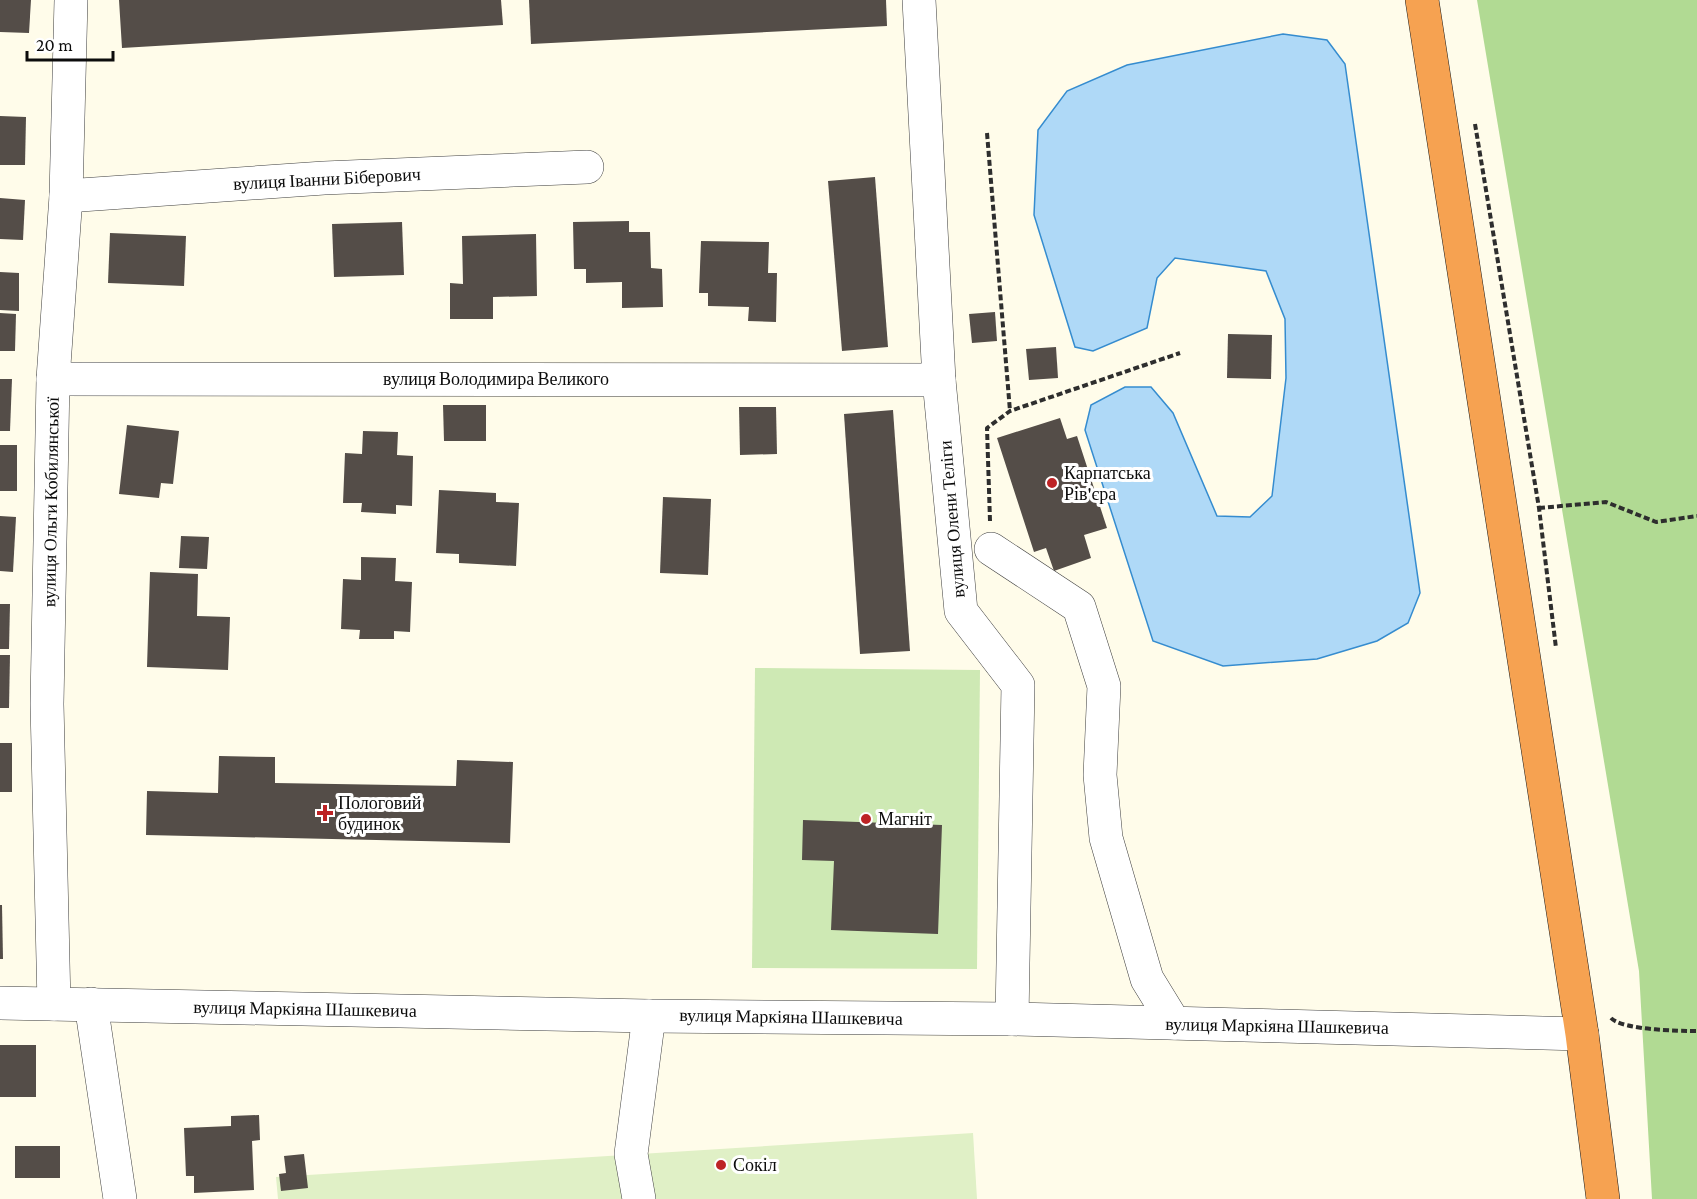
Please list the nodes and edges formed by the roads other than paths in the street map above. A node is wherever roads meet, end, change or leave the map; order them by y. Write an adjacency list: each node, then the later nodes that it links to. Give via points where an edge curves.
1 (71, 0): 5 (street, вулиця Ольги Кобилянської)
2 (920, 0): 7 (street, вулиця Олени Теліги)
3 (1422, 0): 15 (highway)
4 (587, 167): 5 (street, вулиця Іванни Біберович, via 324,178)
5 (66, 196): 6 (street, вулиця Ольги Кобилянської)
6 (53, 379): 7 (street, вулиця Володимира Великого); 10 (street, вулиця Ольги Кобилянської, via 47,704)
7 (939, 380): 13 (street, вулиця Олени Теліги, via 961,611 1018,685)
8 (992, 549): 14 (street, via 1078,607 1104,686 1100,775 1106,838 1147,979)
9 (0, 1003): 10 (street, вулиця Маркіяна Шашкевича)
10 (54, 1004): 11 (street, вулиця Маркіяна Шашкевича)
11 (91, 1004): 12 (street, вулиця Маркіяна Шашкевича); 16 (street)
12 (649, 1016): 13 (street, вулиця Маркіяна Шашкевича); 17 (street, via 631,1154)
13 (1012, 1019): 14 (street, вулиця Маркіяна Шашкевича)
14 (1174, 1023): 15 (street, вулиця Маркіяна Шашкевича)
15 (1594, 1024): 18 (highway)
16 (120, 1199)
17 (639, 1199)
18 (1603, 1199)

